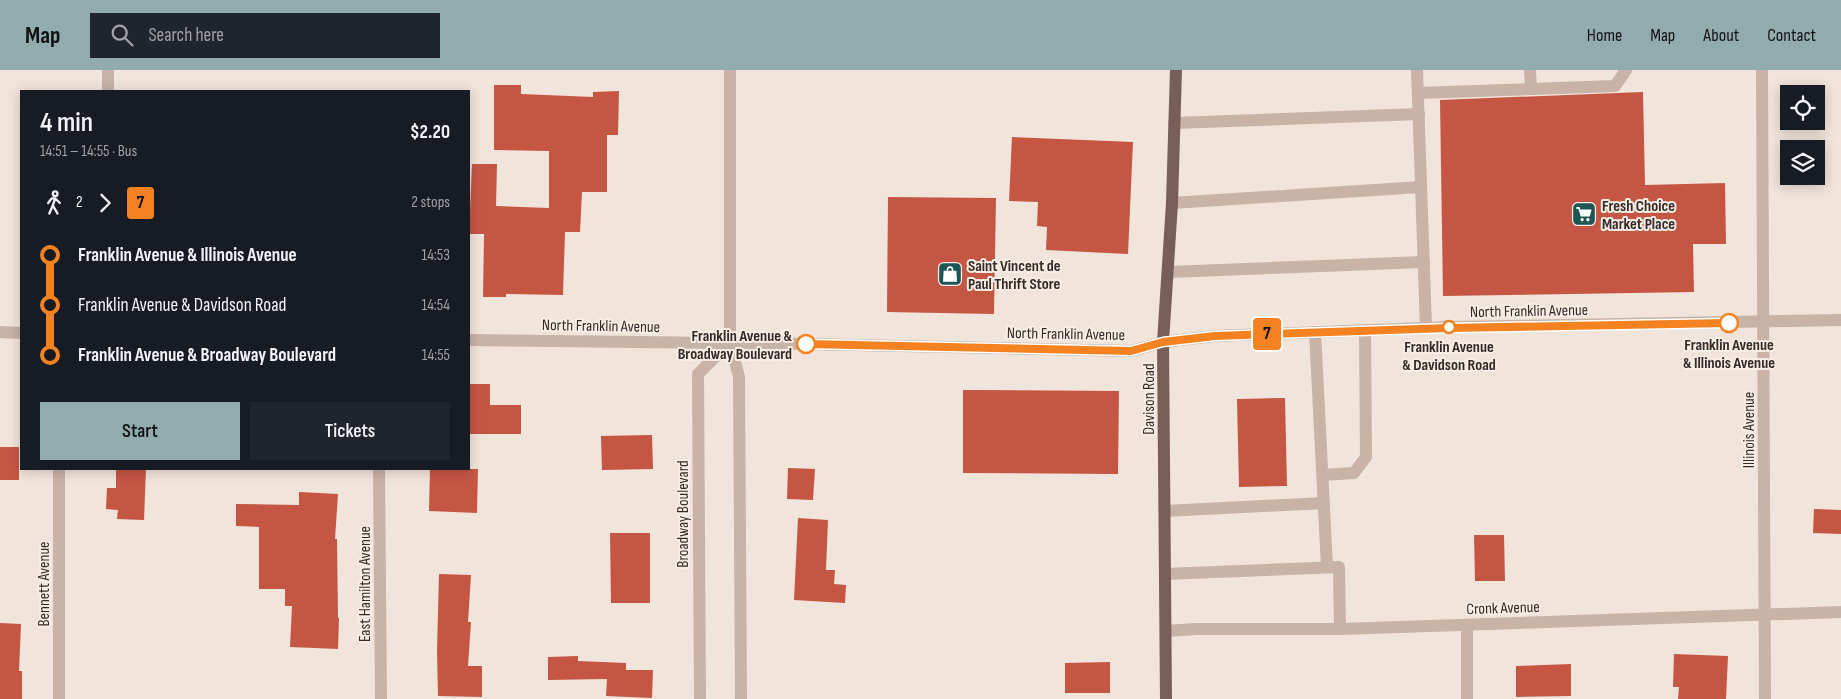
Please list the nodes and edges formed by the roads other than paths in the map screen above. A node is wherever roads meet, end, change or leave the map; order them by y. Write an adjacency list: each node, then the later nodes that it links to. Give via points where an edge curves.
1 (108, 70): 9 (street)
2 (730, 70): 25 (street)
3 (1176, 70): 12 (main road, Davison Road)
4 (1417, 70): 10 (street)
5 (1530, 70): 8 (street)
6 (1626, 70): 8 (street, via 1615,86)
7 (1762, 70): 18 (street, Illinois Avenue)
8 (1531, 88): 10 (street)
9 (108, 90)
10 (1418, 93): 11 (street)
11 (1419, 114): 12 (street); 13 (street)
12 (1174, 123): 14 (main road, Davison Road)
13 (1421, 187): 14 (street); 15 (street)
14 (1172, 203): 16 (main road, Davison Road)
15 (1424, 262): 16 (street); 19 (street)
16 (1168, 272): 26 (main road, Davison Road)
17 (1841, 320): 18 (street, North Franklin Avenue)
18 (1764, 323): 19 (street, North Franklin Avenue); 35 (street, Illinois Avenue)
19 (1426, 328): 20 (street, North Franklin Avenue)
20 (1365, 330): 22 (street, North Franklin Avenue); 29 (street, via 1366,457 1354,474)
21 (0, 332): 23 (street)
22 (1315, 332): 26 (street, North Franklin Avenue, via 1215,336); 29 (street)
23 (20, 333)
24 (470, 340): 25 (street, North Franklin Avenue)
25 (730, 342): 26 (street, North Franklin Avenue, via 1131,351); 41 (street, Broadway Boulevard, via 698,374); 42 (street, via 739,377)
26 (1163, 342): 31 (main road, Davison Road)
27 (59, 470): 39 (street, Bennett Avenue)
28 (379, 470): 40 (street, East Hamilton Avenue)
29 (1323, 475): 30 (street)
30 (1324, 503): 31 (street); 32 (street)
31 (1165, 511): 33 (main road, Davison Road)
32 (1327, 568): 33 (street); 37 (street, via 1339,567)
33 (1165, 574): 38 (main road, Davison Road)
34 (1841, 612): 35 (street, Cronk Avenue)
35 (1765, 615): 36 (street, Cronk Avenue); 45 (street, Illinois Avenue)
36 (1467, 625): 37 (street, Cronk Avenue); 44 (street)
37 (1340, 628): 38 (street, Cronk Avenue)
38 (1166, 631): 43 (main road, Davison Road)
39 (59, 699)
40 (381, 699)
41 (700, 699)
42 (741, 699)
43 (1166, 699)
44 (1468, 699)
45 (1765, 699)

